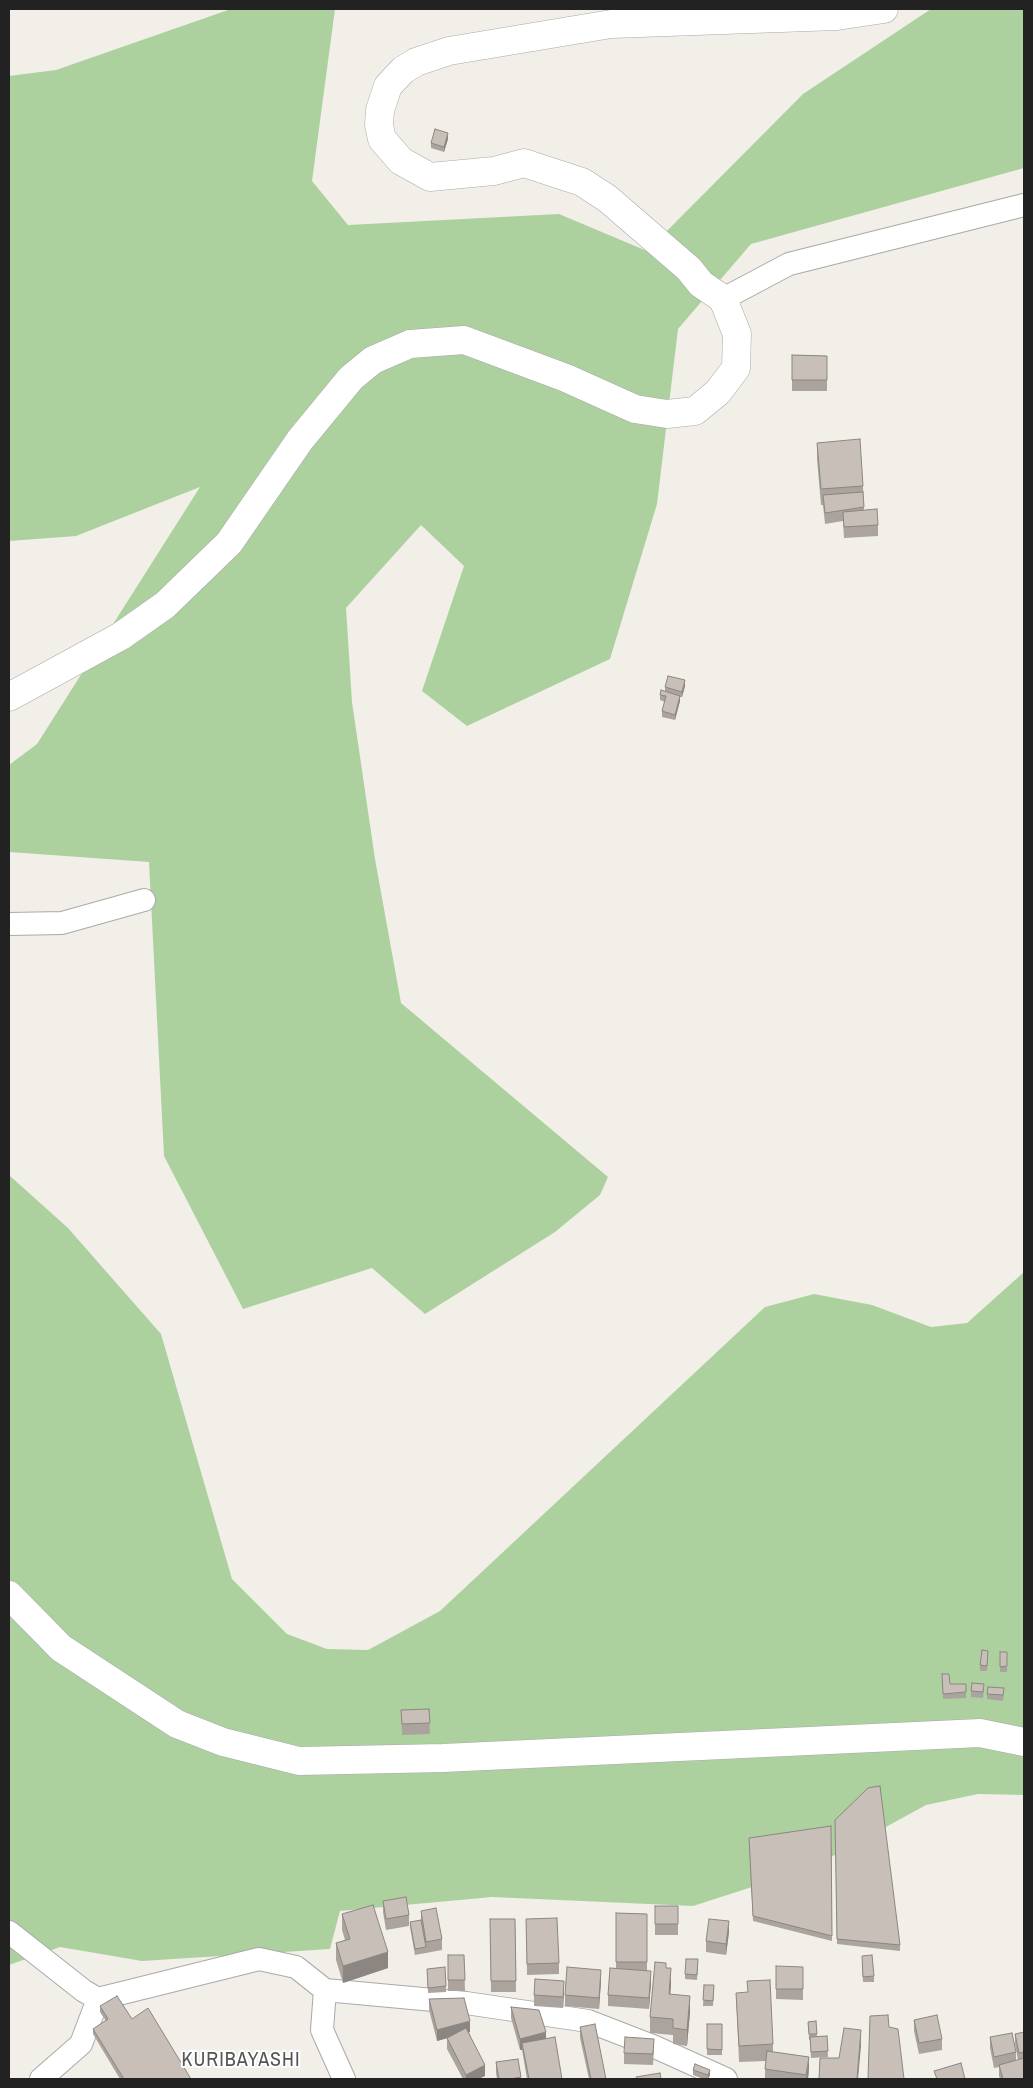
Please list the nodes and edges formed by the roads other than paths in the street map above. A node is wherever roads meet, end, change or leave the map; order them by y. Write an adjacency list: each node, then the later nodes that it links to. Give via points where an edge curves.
1 (884, 9): 3 (street, via 837,16 611,24 448,50 416,62 388,86 381,105 382,139 401,162 430,177 494,171 524,163 582,182 608,199 689,269 701,284)
2 (1024, 205): 3 (street, via 789,264)
3 (723, 298): 4 (street, via 737,334 736,368 718,392 695,411 667,414 635,410 566,378 464,340 410,344 373,360 351,378 300,440 229,543 165,605 121,636)
4 (9, 697)
5 (144, 900): 6 (street, via 62,923)
6 (9, 924)
7 (9, 1595): 8 (street, via 60,1648 177,1724 223,1742 299,1760 452,1757 980,1733)
8 (1024, 1742)
9 (9, 1932): 11 (street)
10 (325, 1990): 11 (street, via 296,1967 259,1959); 13 (street, via 322,2030); 14 (street, via 466,2003 588,2021)
11 (98, 1999): 12 (street, via 81,2044)
12 (41, 2079)
13 (344, 2079)
14 (726, 2079)

